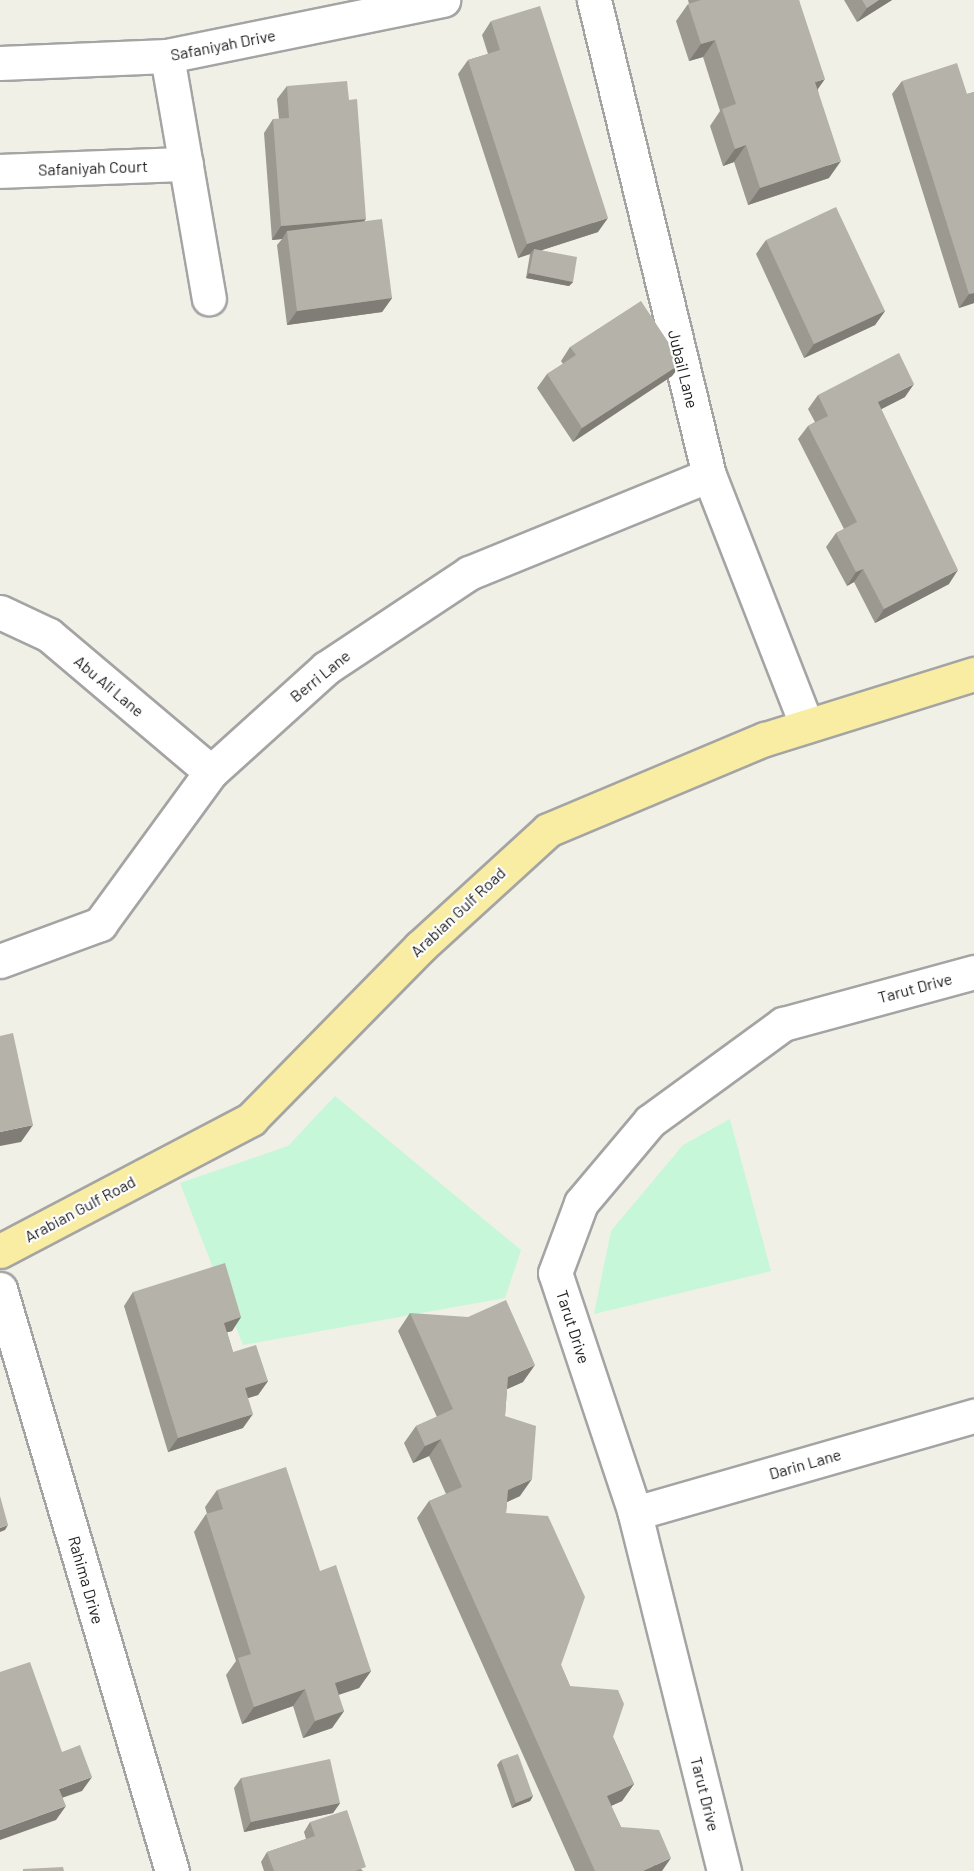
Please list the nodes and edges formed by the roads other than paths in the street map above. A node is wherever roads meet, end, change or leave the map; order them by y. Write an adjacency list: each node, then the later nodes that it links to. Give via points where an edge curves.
1 (443, 0): 3 (street, Safaniyah Drive)
2 (594, 0): 8 (street, Jubail Lane)
3 (167, 56): 4 (street, Safaniyah Drive); 5 (street)
4 (0, 63)
5 (186, 164): 6 (street, Safaniyah Court); 7 (street)
6 (0, 171)
7 (209, 298)
8 (709, 475): 11 (street, Jubail Lane); 12 (street, Berri Lane, via 469,573 326,668)
9 (0, 612): 12 (street, Abu Ali Lane, via 49,635)
10 (974, 674): 11 (main road, Arabian Gulf Road)
11 (807, 726): 15 (main road, Arabian Gulf Road, via 765,739 548,830 420,947 251,1119)
12 (211, 772): 13 (street, Berri Lane, via 100,924)
13 (0, 961)
14 (974, 972): 18 (street, Tarut Drive, via 783,1024 650,1121 581,1203 555,1273)
15 (0, 1251)
16 (0, 1289): 19 (street, Rahima Drive)
17 (974, 1416): 18 (street, Darin Lane)
18 (635, 1513): 20 (street, Tarut Drive)
19 (172, 1871)
20 (724, 1871)

